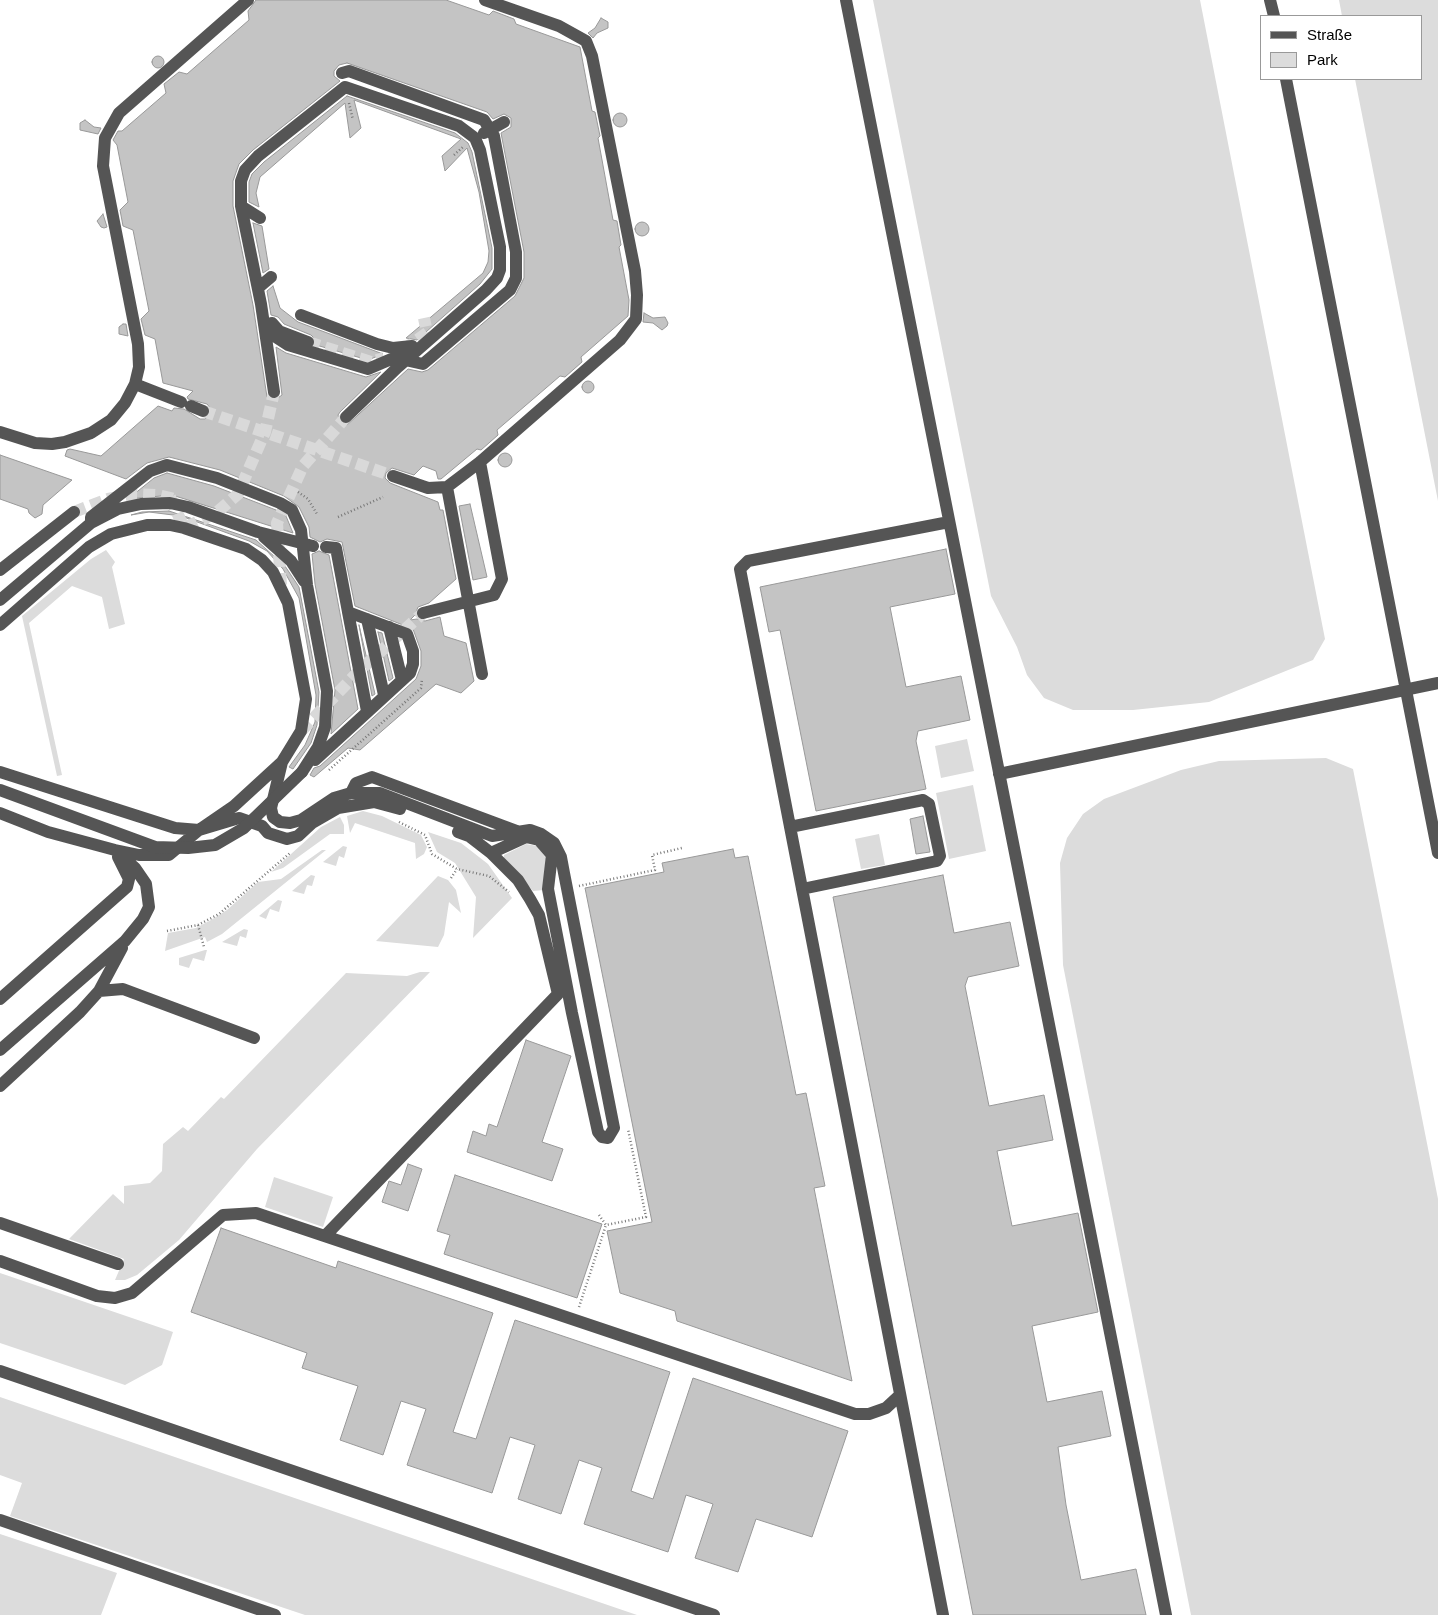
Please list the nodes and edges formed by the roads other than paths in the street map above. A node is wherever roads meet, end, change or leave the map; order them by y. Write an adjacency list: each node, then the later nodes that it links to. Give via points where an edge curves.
1 (248, 0): 19 (lane, via 119,113 105,138 103,166 138,344 139,367)
2 (485, 0): 24 (lane, via 560,26 586,41 594,66 637,295 636,319 620,340)
3 (846, 0): 28 (lane)
4 (1270, 0): 5 (lane)
5 (1274, 15)
6 (1286, 80): 44 (lane)
7 (345, 87): 9 (lane, via 459,126); 10 (lane, via 245,170 241,180); 18 (lane, via 340,68 484,120 494,136 516,252 516,278 510,290 423,364)
8 (504, 122): 9 (lane)
9 (470, 141): 17 (lane, via 480,150 500,247 500,270 486,290)
10 (241, 206): 11 (lane); 13 (lane)
11 (260, 218)
12 (271, 276): 13 (lane)
13 (258, 288): 14 (lane)
14 (261, 304): 16 (lane, via 279,331); 17 (lane, via 268,332 288,346 368,369); 20 (lane)
15 (301, 315): 17 (lane, via 393,348)
16 (308, 342)
17 (422, 345): 18 (lane)
18 (405, 360): 22 (lane)
19 (135, 384): 21 (lane); 23 (lane, via 111,420 91,433 52,444 35,443)
20 (274, 392)
21 (204, 411)
22 (346, 417)
23 (0, 432)
24 (480, 462): 26 (lane); 35 (lane, via 502,579 494,595)
25 (394, 476): 26 (lane, via 428,488)
26 (447, 487): 35 (lane)
27 (74, 512): 32 (lane)
28 (949, 522): 50 (lane); 53 (lane, via 748,562 740,569)
29 (91, 523): 30 (lane, via 129,506 170,503); 31 (lane, via 91,517 150,471 167,465 217,478 280,503 292,510); 34 (lane)
30 (258, 532): 31 (lane); 33 (lane, via 291,561)
31 (314, 546): 33 (lane); 36 (lane, via 336,548)
32 (0, 570)
33 (307, 585): 49 (lane, via 321,653 327,710 318,746)
34 (0, 600)
35 (468, 602): 37 (lane); 41 (lane)
36 (348, 612): 38 (lane); 46 (lane)
37 (423, 613)
38 (367, 619): 40 (lane); 45 (lane)
39 (0, 625): 47 (lane, via 89,548 111,534 127,529 170,524 246,549 262,560 281,585 302,670 306,699 303,721)
40 (389, 627): 42 (lane); 42 (lane, via 407,634 410,640 413,664 410,674)
41 (482, 674)
42 (402, 680): 45 (lane)
43 (1438, 683): 44 (lane)
44 (1406, 689): 50 (lane); 57 (lane)
45 (384, 695): 46 (lane)
46 (367, 711): 49 (lane)
47 (282, 762): 54 (lane, via 234,806); 61 (lane, via 271,808 273,816 280,822 301,820 334,798 351,793 380,793 492,836 530,830 554,843 561,857)
48 (0, 772): 54 (lane, via 175,828)
49 (302, 772): 51 (lane, bridge, via 244,828 215,845 188,848 154,847)
50 (999, 774): 77 (lane)
51 (0, 790)
52 (0, 813): 55 (lane, via 48,832)
53 (790, 827): 58 (lane); 58 (lane, via 923,800 929,804 940,856 937,861)
54 (199, 830): 55 (lane, via 169,855 139,855); 56 (lane, via 239,818 262,826 268,834 287,839 298,836 312,822 338,808 374,802 393,806 469,836)
55 (115, 850): 59 (lane, via 135,868 146,884 149,896 149,908); 63 (lane, via 129,878 127,887)
56 (491, 853): 62 (lane, via 526,838 539,840 552,855 548,889); 68 (lane, via 518,880 540,915 558,994)
57 (1438, 853)
58 (802, 889): 72 (lane)
59 (125, 941): 60 (lane); 65 (lane)
60 (99, 991): 64 (lane, via 123,989); 66 (lane)
61 (588, 993): 62 (lane, via 585,1000 576,1002); 62 (lane, via 614,1128 608,1138 598,1132)
62 (569, 998)
63 (0, 999)
64 (254, 1038)
65 (0, 1050)
66 (0, 1086)
67 (0, 1223): 70 (lane)
68 (325, 1236): 69 (lane, via 256,1214 223,1215 132,1293 115,1298 97,1296); 72 (lane, via 855,1414 870,1414 886,1408)
69 (0, 1261)
70 (118, 1264)
71 (0, 1371): 75 (lane)
72 (900, 1394): 76 (lane)
73 (0, 1520): 74 (lane)
74 (276, 1615)
75 (714, 1615)
76 (943, 1615)
77 (1166, 1615)

